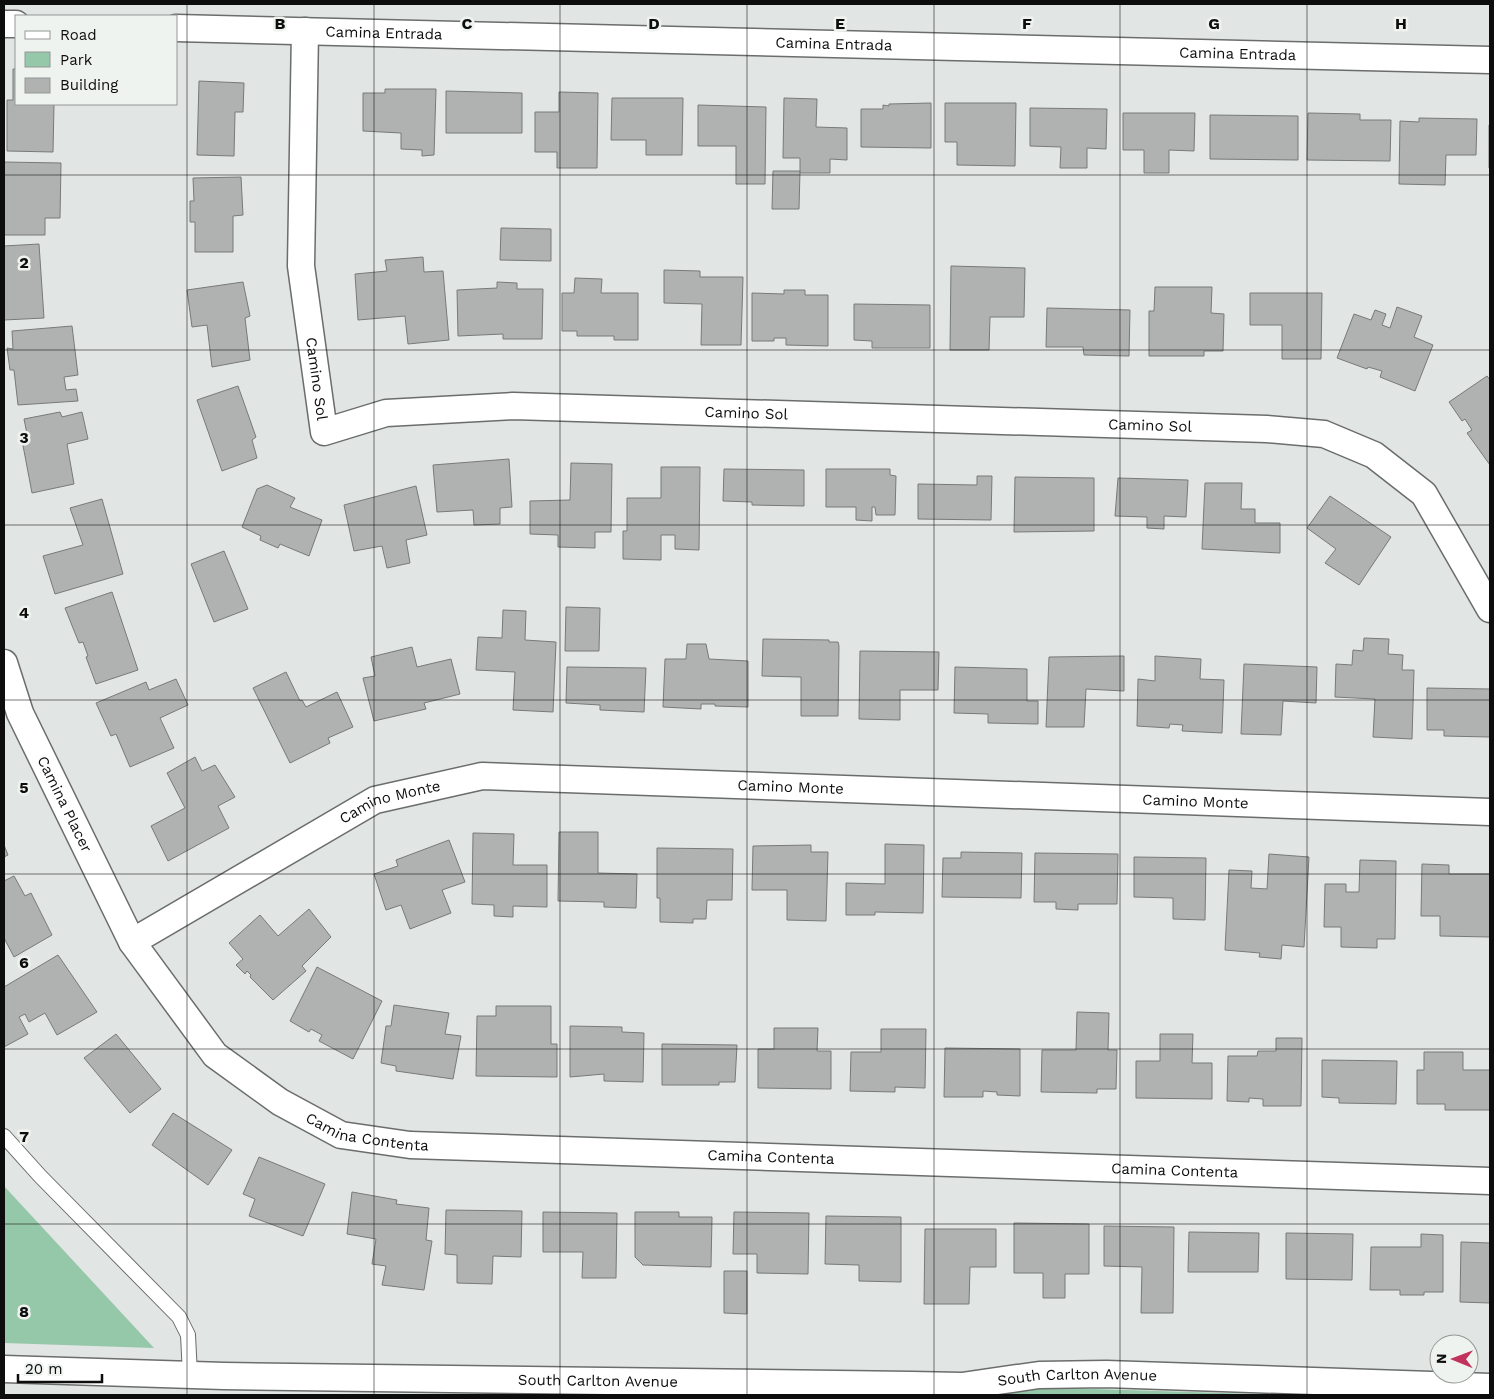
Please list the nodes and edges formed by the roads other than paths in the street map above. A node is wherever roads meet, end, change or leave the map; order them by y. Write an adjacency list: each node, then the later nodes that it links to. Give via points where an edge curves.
1 (178, 28): 2 (street, Camina Entrada)
2 (306, 31): 3 (street, Camina Entrada); 4 (street, Camino Sol, via 301,266 324,432 386,413 513,406 1266,429 1324,434 1374,455 1424,494)
3 (1490, 60)
4 (1490, 609)
5 (4, 663): 7 (street, Camina Placer, via 20,713)
6 (1490, 812): 7 (street, Camino Monte, via 482,776 375,800)
7 (132, 942): 9 (street, Camina Contenta, via 215,1055 280,1102 341,1136 410,1145)
8 (4, 1136): 11 (lane, via 179,1317 188,1335)
9 (1490, 1182)
10 (4, 1369): 11 (street, South Carlton Avenue)
11 (190, 1375): 13 (street, South Carlton Avenue)
12 (1490, 1386): 13 (street, South Carlton Avenue, via 1106,1374 1039,1375)
13 (911, 1390)

